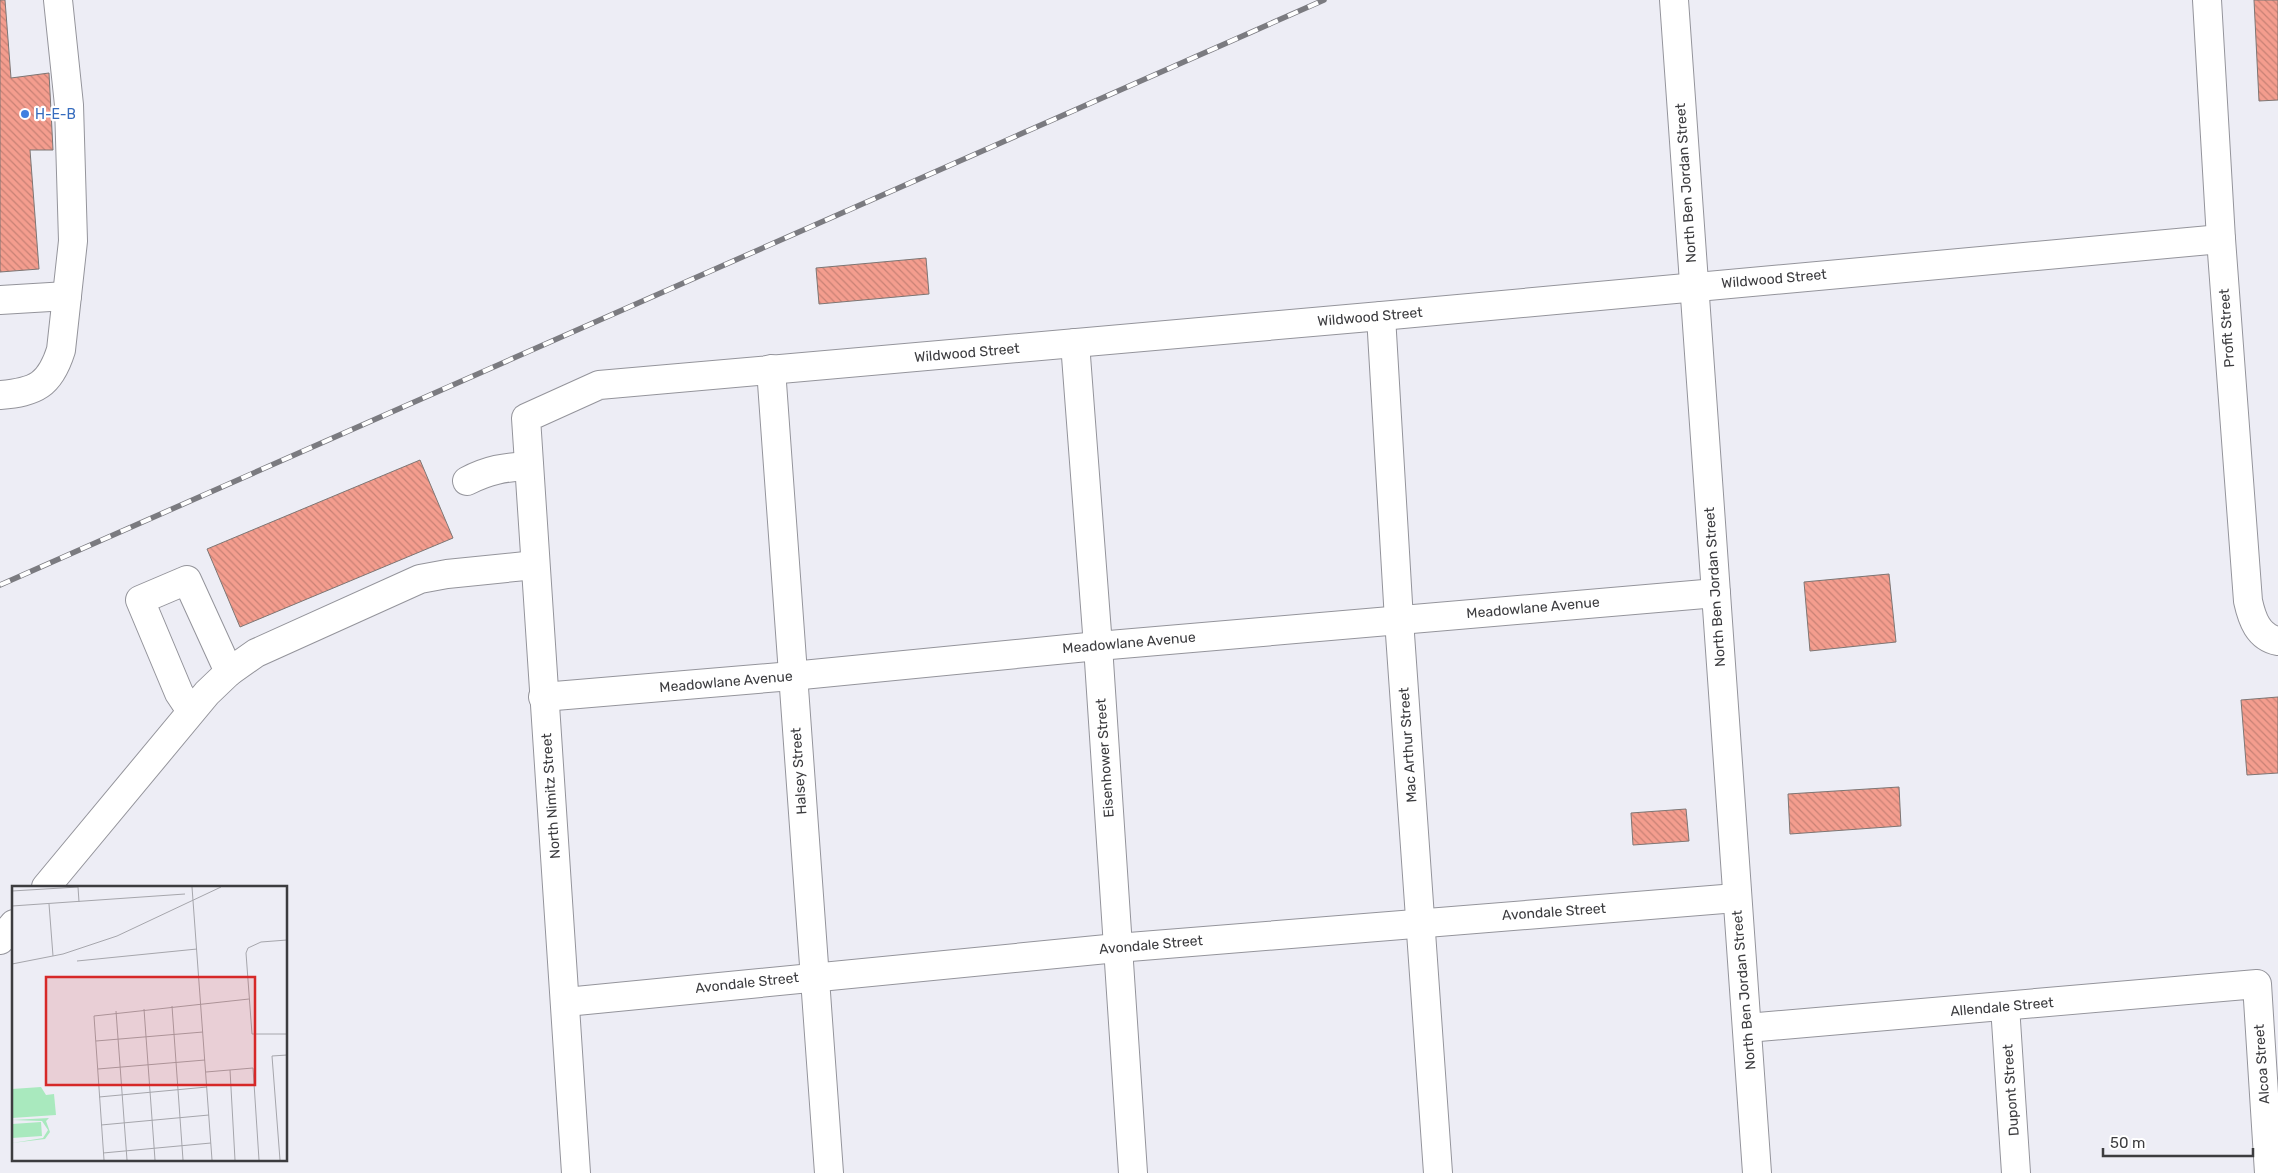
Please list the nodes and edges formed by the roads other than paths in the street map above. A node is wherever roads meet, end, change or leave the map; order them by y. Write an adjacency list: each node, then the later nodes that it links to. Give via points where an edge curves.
1 (58, 0): 6 (street, via 69,105 73,232)
2 (1674, 0): 5 (street, North Ben Jordan Street)
3 (2207, 0): 4 (street, Profit Street)
4 (2221, 239): 5 (street, Wildwood Street); 18 (street, Profit Street, via 2248,601 2253,622 2269,639)
5 (1693, 287): 8 (street, Wildwood Street); 16 (street, North Ben Jordan Street)
6 (67, 296): 7 (street); 11 (street, via 61,350 56,364 40,386)
7 (0, 300)
8 (1380, 316): 9 (street, Wildwood Street); 17 (street, Mac Arthur Street)
9 (1075, 344): 10 (street, Wildwood Street); 19 (street, Eisenhower Street)
10 (771, 369): 12 (street, Wildwood Street, via 599,385); 21 (street, Halsey Street)
11 (8, 395)
12 (526, 418): 13 (street, North Nimitz Street)
13 (529, 466): 14 (street, via 499,468); 15 (street, North Nimitz Street)
14 (467, 481)
15 (535, 565): 20 (street, via 420,580 256,653); 22 (street, North Nimitz Street)
16 (1716, 593): 17 (street, Meadowlane Avenue); 25 (street, North Ben Jordan Street)
17 (1399, 620): 19 (street, Meadowlane Avenue); 26 (street, Mac Arthur Street)
18 (2278, 640)
19 (1098, 646): 21 (street, Meadowlane Avenue); 29 (street, Eisenhower Street)
20 (229, 672): 23 (street); 23 (street, via 187,580 140,600 179,693)
21 (792, 676): 22 (street, Meadowlane Avenue); 30 (street, Halsey Street)
22 (543, 696): 32 (street, North Nimitz Street)
23 (191, 712): 24 (street)
24 (47, 886)
25 (1736, 898): 26 (street, Avondale Street); 34 (street, North Ben Jordan Street)
26 (1421, 922): 29 (street, Avondale Street); 38 (street, Mac Arthur Street)
27 (12, 926): 28 (street)
28 (0, 940)
29 (1117, 948): 30 (street, Avondale Street); 37 (street, Eisenhower Street)
30 (815, 976): 32 (street, Avondale Street); 36 (street, Halsey Street)
31 (2257, 984): 33 (street, Allendale Street); 41 (street, Alcoa Street)
32 (566, 1002): 35 (street, North Nimitz Street)
33 (2005, 1006): 34 (street, Allendale Street); 40 (street, Dupont Street)
34 (1747, 1028): 39 (street, North Ben Jordan Street)
35 (576, 1173)
36 (829, 1173)
37 (1133, 1173)
38 (1438, 1173)
39 (1757, 1173)
40 (2016, 1173)
41 (2269, 1173)

